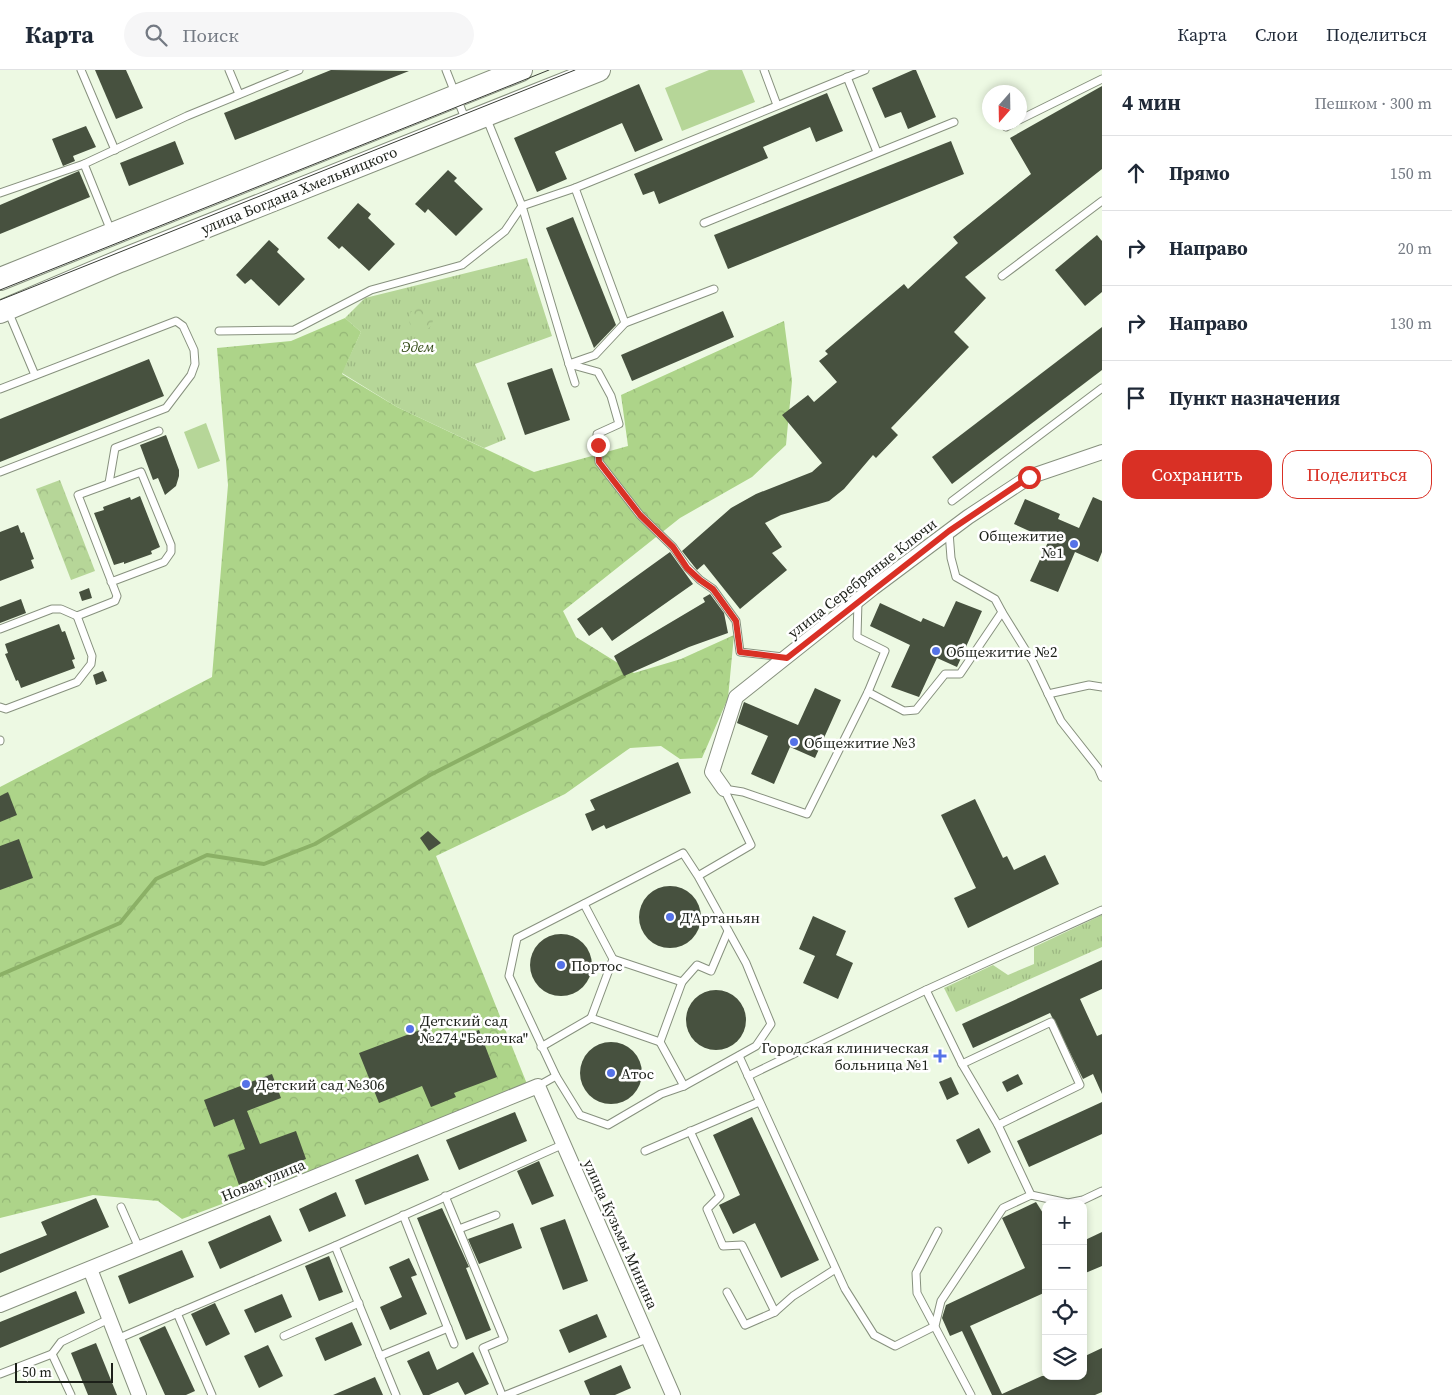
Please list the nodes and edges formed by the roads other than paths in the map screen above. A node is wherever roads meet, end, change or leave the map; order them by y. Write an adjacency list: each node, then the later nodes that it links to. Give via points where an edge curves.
1 (81, 70): 17 (lane)
2 (229, 70): 11 (lane)
3 (300, 70): 11 (lane)
4 (446, 70): 12 (lane)
5 (521, 70): 12 (highway, улица Богдана Хмельницкого)
6 (599, 70): 15 (highway, улица Богдана Хмельницкого)
7 (764, 70): 13 (lane)
8 (865, 70): 9 (lane)
9 (847, 77): 13 (lane); 18 (lane)
10 (1102, 78): 14 (lane)
11 (239, 94): 17 (lane)
12 (456, 96): 15 (lane); 25 (highway, улица Богдана Хмельницкого)
13 (777, 105): 20 (lane)
14 (1027, 116)
15 (476, 120): 23 (lane); 29 (highway, улица Богдана Хмельницкого)
16 (954, 122): 18 (lane)
17 (115, 150): 19 (lane)
18 (877, 152): 24 (lane)
19 (84, 164): 21 (lane); 25 (lane)
20 (575, 188): 23 (lane); 30 (lane)
21 (0, 193)
22 (1102, 201): 26 (lane)
23 (522, 206): 31 (lane, via 505,231 462,265 371,290 294,330); 32 (lane)
24 (704, 223)
25 (112, 233): 27 (highway, улица Богдана Хмельницкого)
26 (1002, 276)
27 (0, 279)
28 (714, 289): 30 (lane)
29 (3, 310): 33 (lane)
30 (625, 323): 32 (lane, via 594,355)
31 (219, 331)
32 (569, 364): 34 (lane); 48 (lane, via 598,372 611,396 619,424 597,434 599,462 640,515 673,547 687,568 713,589 736,621 740,652)
33 (35, 375): 36 (lane); 39 (lane, via 176,321 183,326 194,350 195,364 191,374 166,408)
34 (575, 382)
35 (1102, 388): 41 (lane)
36 (0, 389)
37 (159, 431): 40 (lane, via 152,437 115,448)
38 (1102, 452): 42 (street, улица Серебряные Ключи, via 1029,477)
39 (0, 472)
40 (109, 483): 43 (lane, via 78,495); 43 (lane, via 139,472 143,474 171,548 164,562)
41 (952, 501)
42 (949, 531): 44 (street, улица Серебряные Ключи); 45 (lane, via 956,577 995,598)
43 (111, 582): 46 (lane, via 117,596 115,601)
44 (858, 600): 48 (street, улица Серебряные Ключи); 50 (lane, via 857,637 885,651)
45 (1002, 612): 50 (lane, via 960,674 945,674 916,710 904,711); 51 (lane, via 1033,662)
46 (76, 616): 47 (lane, via 56,608); 52 (lane, via 92,660 77,682 6,709)
47 (0, 629)
48 (787, 658): 54 (street, улица Серебряные Ключи, via 736,697 712,772)
49 (1102, 687): 51 (lane, via 1090,685)
50 (868, 692): 54 (lane, via 808,814 743,792)
51 (1048, 694): 53 (lane, via 1061,721)
52 (0, 707)
53 (1102, 777)
54 (724, 789): 55 (lane, via 751,845)
55 (698, 876): 56 (lane, via 683,854); 58 (lane)
56 (584, 904): 59 (lane); 64 (lane, via 517,938 509,976)
57 (1102, 910): 61 (lane)
58 (728, 931): 60 (lane, via 711,971 697,965); 65 (lane, via 746,963 771,1024 756,1046)
59 (613, 959): 60 (lane); 62 (lane)
60 (682, 982): 63 (lane)
61 (926, 990): 66 (lane); 68 (lane)
62 (591, 1018): 63 (lane); 64 (lane)
63 (660, 1042): 70 (lane)
64 (542, 1047): 67 (lane)
65 (738, 1056): 68 (lane); 70 (lane)
66 (962, 1064): 72 (lane); 72 (lane, via 1051,1022 1080,1085)
67 (556, 1076): 69 (lane); 70 (lane, via 580,1116 608,1125 661,1094)
68 (748, 1076): 71 (lane)
69 (538, 1086): 74 (street, улица Кузьмы Минина); 85 (street, Новая улица)
70 (684, 1086)
71 (759, 1102): 73 (lane); 87 (lane)
72 (998, 1125): 77 (lane)
73 (690, 1131): 75 (lane); 91 (lane, via 720,1196 706,1210 723,1246 742,1245)
74 (564, 1144): 78 (lane); 97 (street, улица Кузьмы Минина)
75 (645, 1151)
76 (1102, 1191): 77 (lane, via 1068,1203)
77 (1031, 1195): 94 (lane, via 1003,1208 941,1301)
78 (445, 1196): 80 (lane); 82 (lane)
79 (121, 1207): 85 (lane)
80 (403, 1215): 84 (lane); 95 (lane)
81 (496, 1215): 82 (lane)
82 (459, 1229): 108 (lane, via 504,1339 483,1348)
83 (938, 1231): 94 (lane, via 916,1273 917,1293)
84 (335, 1246): 89 (lane); 92 (lane)
85 (139, 1248): 86 (street, Новая улица)
86 (90, 1269): 90 (street, Новая улица); 93 (street)
87 (834, 1270): 91 (lane, via 793,1296); 94 (lane, via 874,1335 895,1346)
88 (727, 1292): 91 (lane, via 745,1325)
89 (359, 1303): 96 (lane); 101 (lane)
90 (0, 1305)
91 (775, 1312)
92 (177, 1313): 98 (lane); 106 (lane)
93 (109, 1319): 98 (street); 100 (lane, via 61,1342)
94 (935, 1326): 110 (lane)
95 (448, 1328): 99 (lane); 101 (lane)
96 (284, 1336)
97 (649, 1338): 103 (lane); 109 (street, улица Кузьмы Минина)
98 (117, 1339): 105 (street)
99 (454, 1344)
100 (52, 1354): 102 (lane); 104 (lane)
101 (380, 1356): 107 (lane)
102 (0, 1374)
103 (516, 1393): 108 (lane)
104 (71, 1395)
105 (139, 1395)
106 (212, 1395)
107 (396, 1395)
108 (504, 1395)
109 (673, 1395)
110 (970, 1395)

